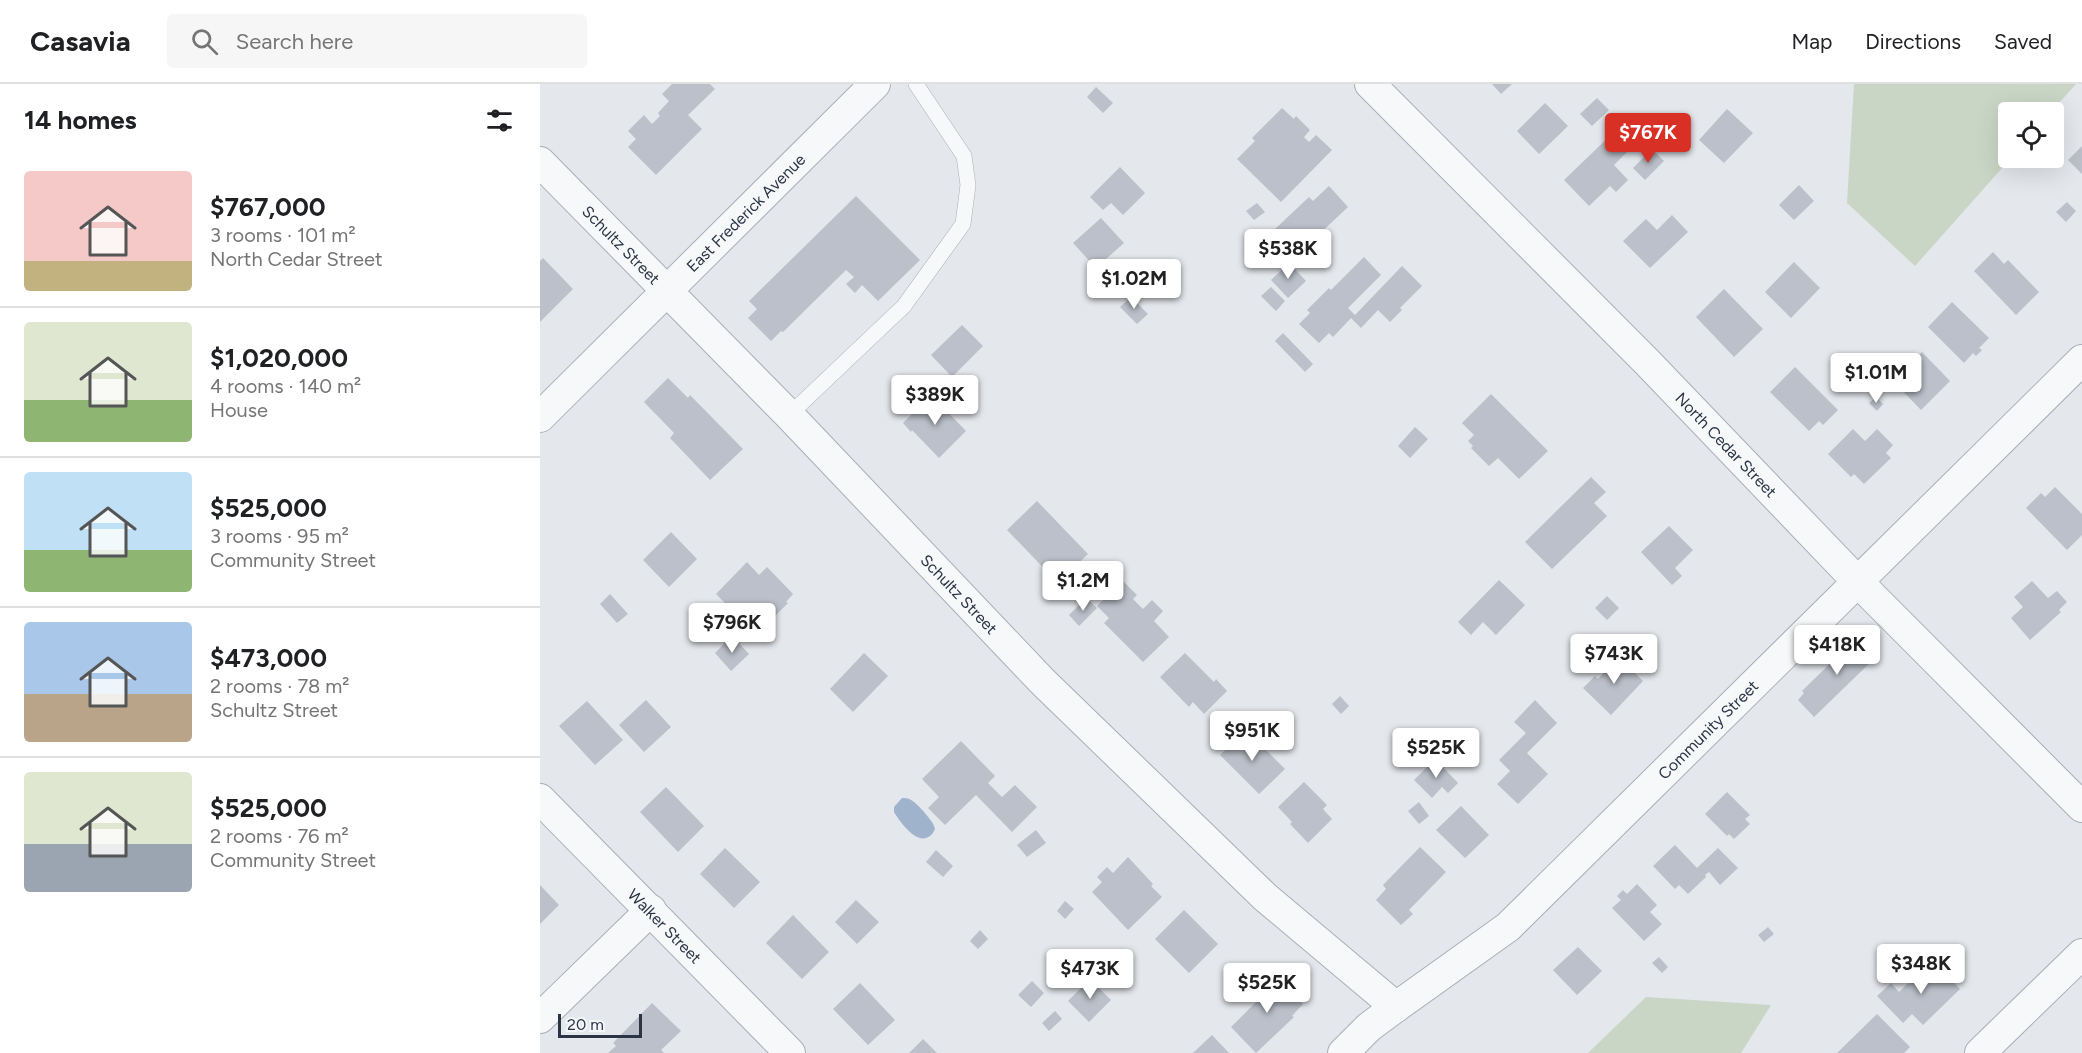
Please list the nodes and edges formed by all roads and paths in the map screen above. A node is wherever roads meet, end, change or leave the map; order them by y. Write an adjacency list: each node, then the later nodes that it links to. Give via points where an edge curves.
1 (875, 84): 5 (street, East Frederick Avenue)
2 (916, 84): 7 (lane, via 964,156 968,185 963,224 904,306)
3 (1370, 84): 9 (street, North Cedar Street)
4 (540, 162): 5 (street, Schultz Street)
5 (667, 291): 7 (street, Schultz Street); 8 (street, East Frederick Avenue)
6 (2082, 360): 9 (street, Community Street)
7 (789, 415): 14 (street, Schultz Street, via 1043,682 1265,897)
8 (540, 417)
9 (1858, 582): 11 (street, North Cedar Street); 14 (street, Community Street, via 1508,927)
10 (540, 799): 12 (street, Walker Street)
11 (2082, 807)
12 (651, 910): 15 (street); 16 (street, Walker Street)
13 (2082, 954): 18 (street)
14 (1396, 1007): 17 (street, Community Street)
15 (540, 1018)
16 (790, 1053)
17 (1343, 1053)
18 (1980, 1053)

